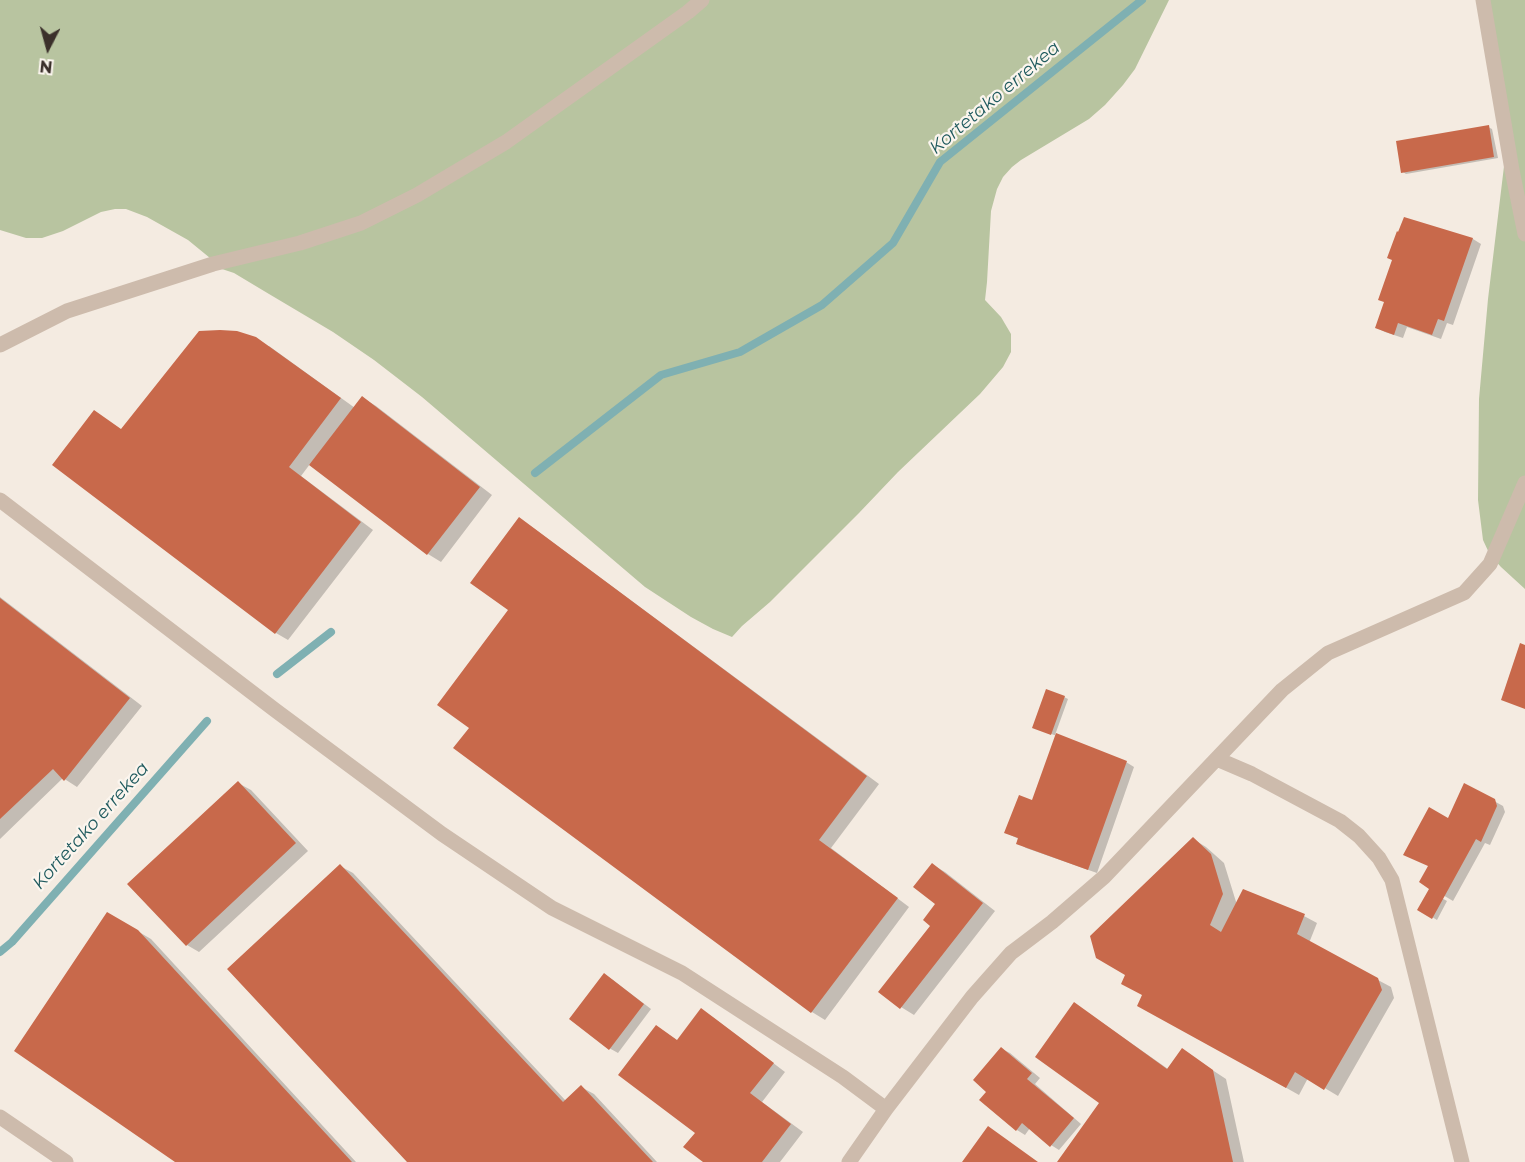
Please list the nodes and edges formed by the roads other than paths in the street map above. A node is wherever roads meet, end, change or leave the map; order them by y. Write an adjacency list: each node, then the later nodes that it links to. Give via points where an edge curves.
1 (702, 0): 4 (street, via 506,142 361,223 213,264 67,311)
2 (1483, 0): 3 (street)
3 (1525, 234)
4 (0, 345)
5 (1525, 483): 7 (street, via 1490,564 1464,593 1328,653 1282,690)
6 (0, 500): 8 (street, via 442,834 552,908 682,973)
7 (1217, 759): 8 (street, via 1104,877 1011,953); 12 (street, via 1340,821 1379,858 1392,880)
8 (886, 1108): 11 (street)
9 (0, 1117): 10 (street)
10 (66, 1162)
11 (849, 1162)
12 (1462, 1162)

